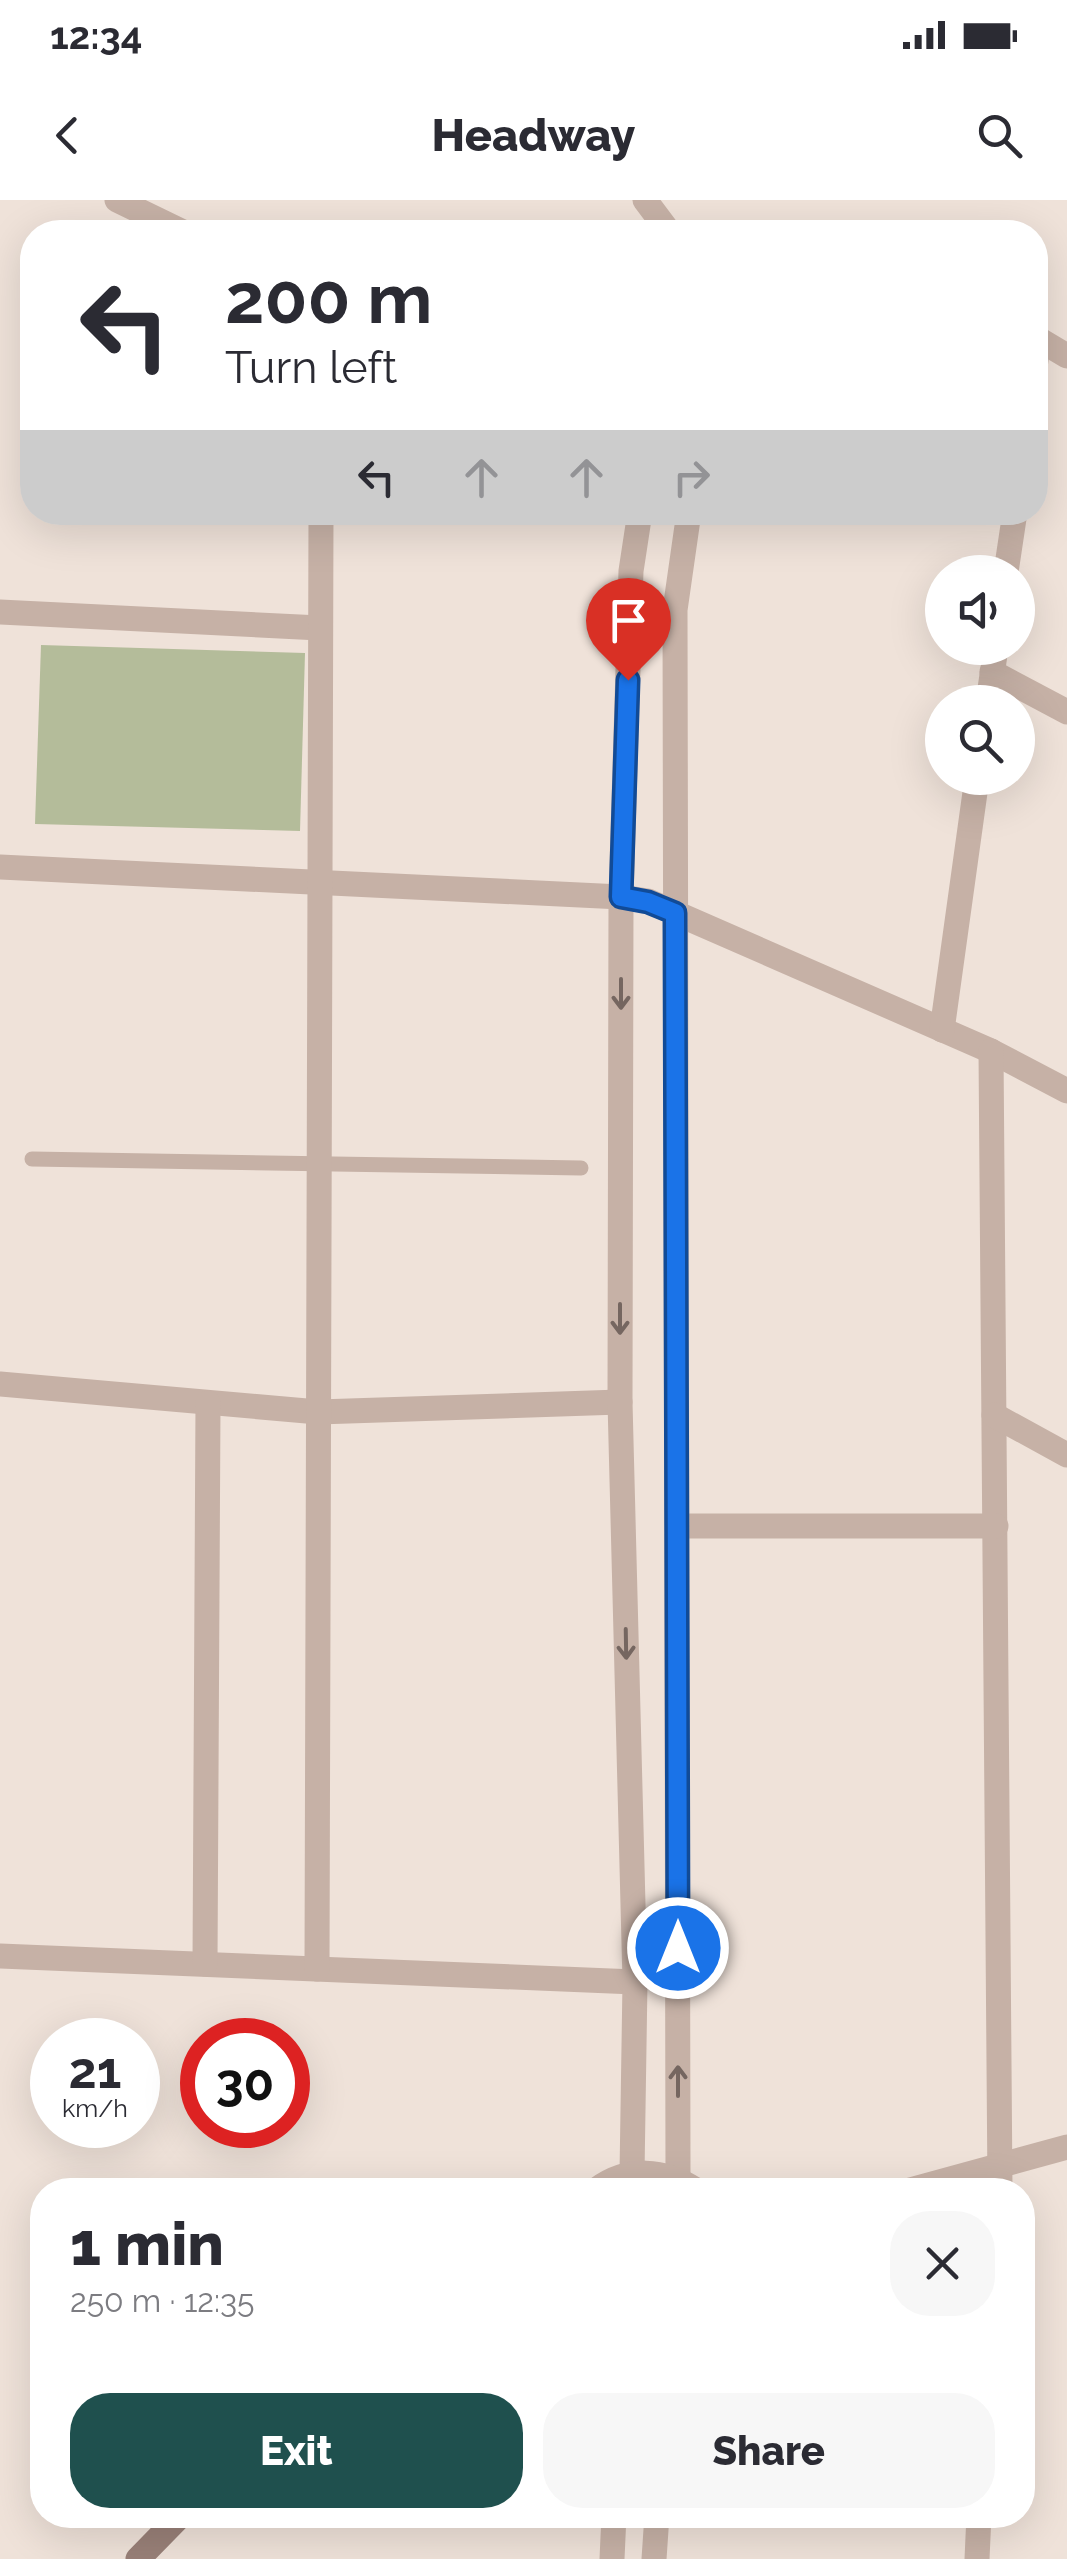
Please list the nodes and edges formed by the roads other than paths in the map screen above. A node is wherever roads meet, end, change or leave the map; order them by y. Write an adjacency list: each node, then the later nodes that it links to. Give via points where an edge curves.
1 (118, 200): 2 (street)
2 (159, 220)
3 (321, 525): 9 (street)
4 (638, 525): 15 (street)
5 (687, 525): 16 (street, via 676,610)
6 (1013, 525): 7 (street)
7 (1009, 555)
8 (0, 612): 9 (street)
9 (320, 628): 14 (street)
10 (1001, 665): 11 (street)
11 (1067, 712)
12 (975, 795): 17 (street)
13 (0, 867): 14 (street)
14 (320, 882): 15 (street); 21 (street)
15 (621, 897): 16 (street); 25 (street, one-way to 25)
16 (675, 913): 17 (street); 29 (street)
17 (942, 1030): 18 (street)
18 (991, 1051): 19 (street); 27 (street)
19 (1067, 1091)
20 (32, 1158): 21 (lane)
21 (319, 1164): 22 (lane); 26 (street)
22 (581, 1168)
23 (0, 1384): 24 (street)
24 (208, 1402): 26 (street); 32 (street)
25 (620, 1402): 26 (street); 34 (street, one-way to 34)
26 (318, 1412): 33 (street)
27 (994, 1415): 28 (street); 30 (street)
28 (1067, 1455)
29 (678, 1526): 30 (street); 40 (street, one-way to 29)
30 (996, 1526): 37 (street)
31 (0, 1956): 32 (street)
32 (205, 1964): 33 (street)
33 (317, 1969): 34 (street)
34 (635, 1982): 36 (street)
35 (1066, 2153): 37 (street)
36 (632, 2174): 38 (street); 39 (street)
37 (1000, 2177)
38 (617, 2178)
39 (670, 2178)
40 (687, 2178)
41 (168, 2528): 45 (street)
42 (613, 2528): 46 (street)
43 (655, 2528): 47 (street)
44 (978, 2528): 48 (street)
45 (138, 2559)
46 (612, 2559)
47 (654, 2559)
48 (976, 2559)

